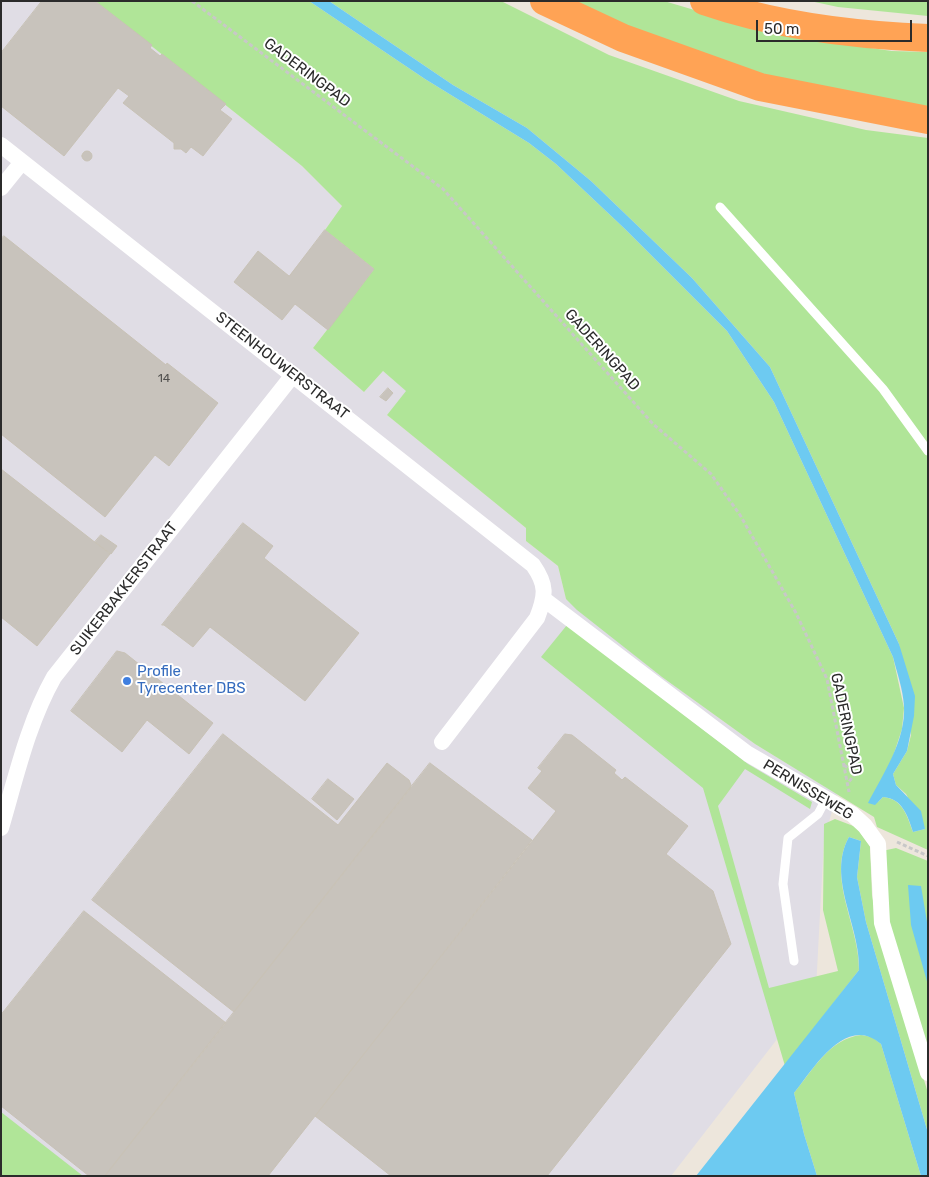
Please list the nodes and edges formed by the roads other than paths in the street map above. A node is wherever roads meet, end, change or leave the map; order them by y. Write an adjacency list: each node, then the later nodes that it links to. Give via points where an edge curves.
1 (544, 1): 4 (highway, via 622,38 760,87)
2 (704, 1): 3 (highway, via 822,30)
3 (928, 38)
4 (928, 120)
5 (1, 145): 6 (street, STEENHOUWERSTRAAT)
6 (22, 162): 7 (street); 9 (street, STEENHOUWERSTRAAT)
7 (1, 188)
8 (720, 207): 10 (lane, via 883,389)
9 (293, 375): 11 (street, STEENHOUWERSTRAAT, via 533,564 542,579); 14 (street, SUIKERBAKKERSTRAAT, via 54,677 40,702)
10 (928, 451)
11 (544, 600): 12 (street, via 537,618); 13 (street, PERNISSEWEG, via 748,754)
12 (442, 742)
13 (826, 800): 15 (lane, via 818,814 788,838 783,884); 16 (street, PERNISSEWEG, via 852,814 866,826 878,844 882,923)
14 (1, 828)
15 (794, 961)
16 (928, 1073)

